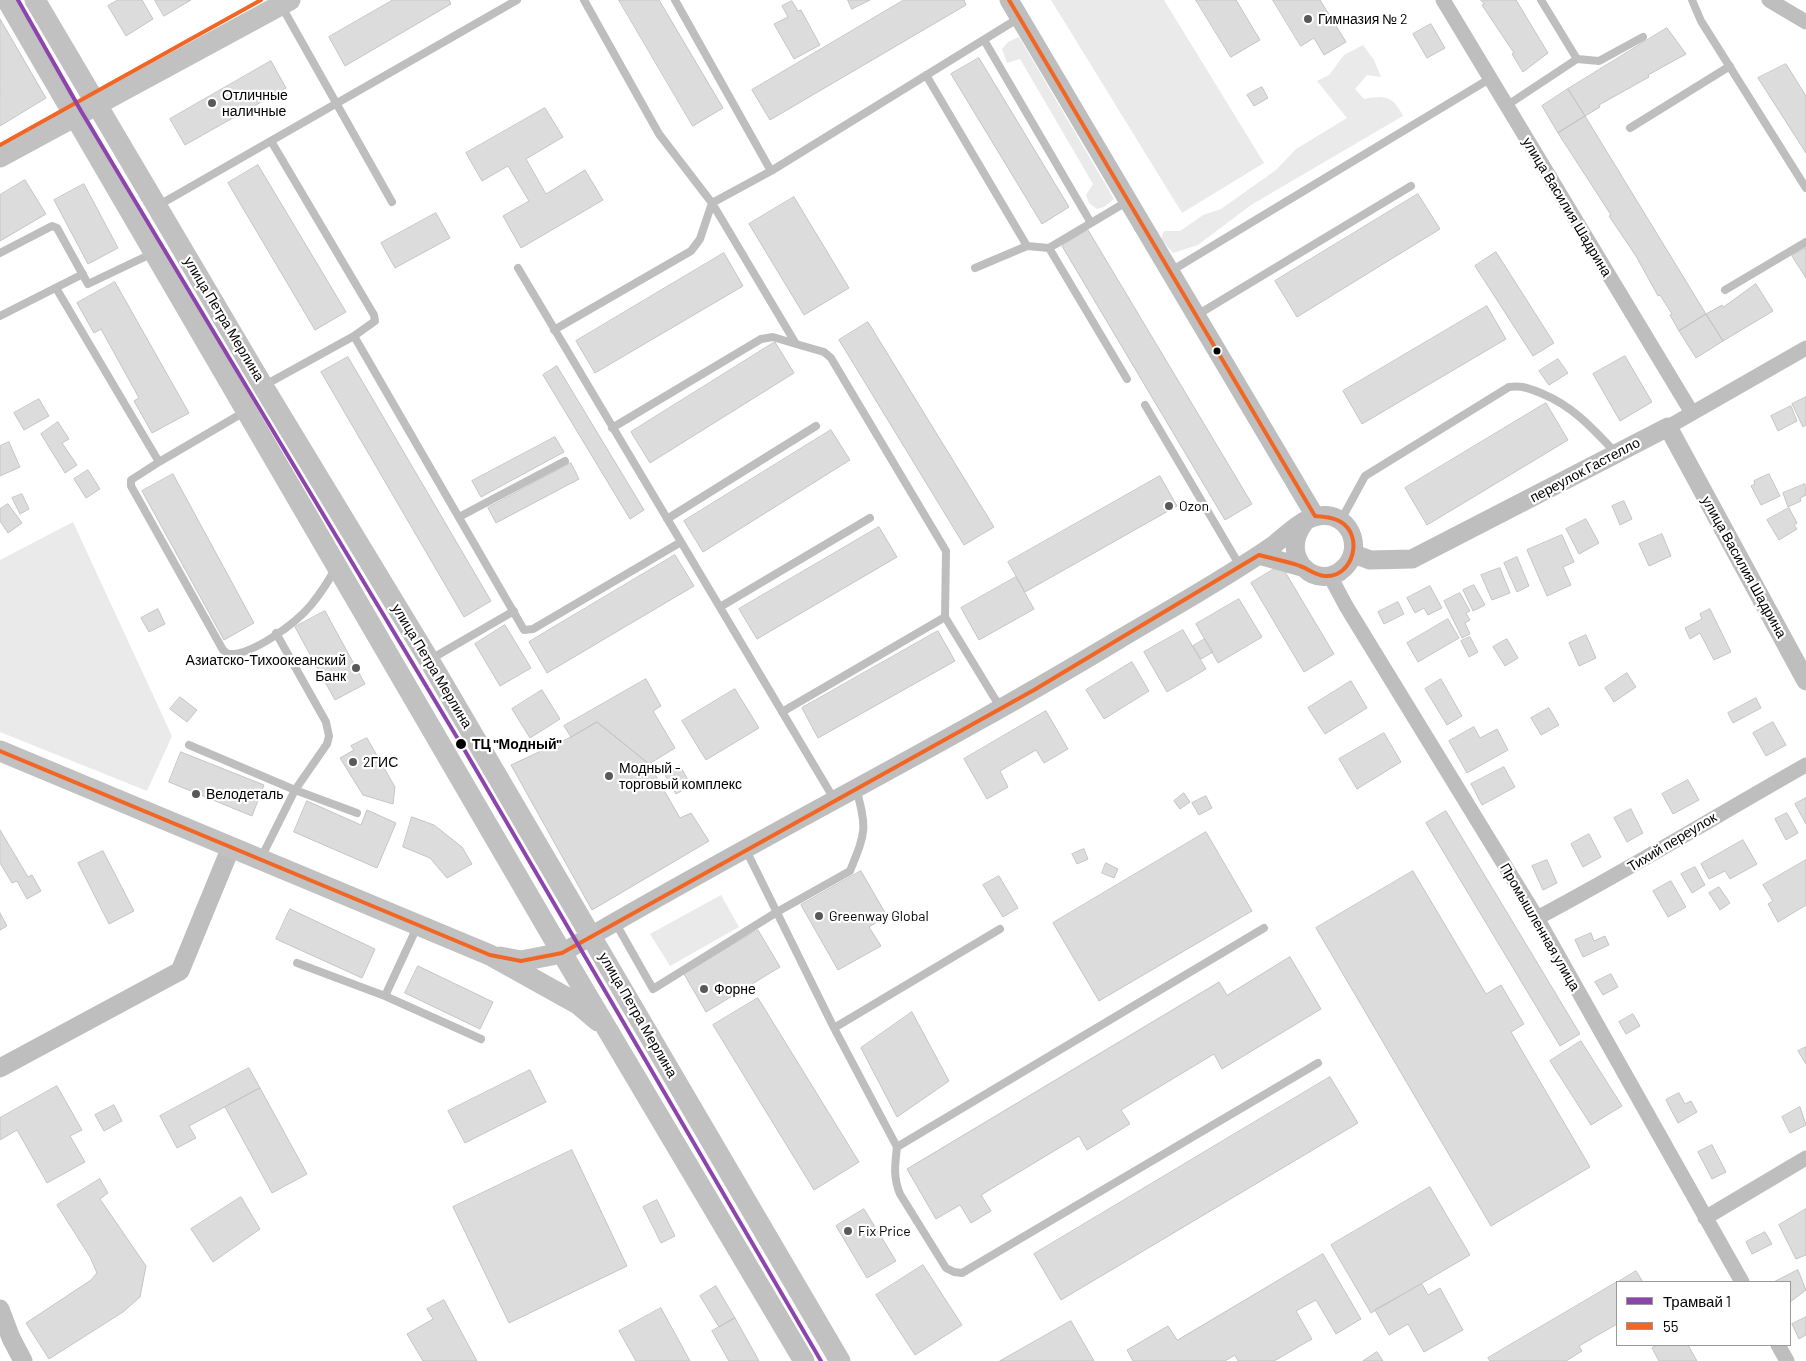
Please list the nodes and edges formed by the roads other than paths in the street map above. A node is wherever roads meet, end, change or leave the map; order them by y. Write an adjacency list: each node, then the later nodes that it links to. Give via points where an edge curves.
1 (7, 0): 25 (main road, улица Петра Мерлина)
2 (35, 0): 22 (main road, улица Петра Мерлина)
3 (499, 0): 13 (lane)
4 (517, 0): 13 (lane)
5 (584, 0): 35 (lane, via 659,134)
6 (675, 0): 30 (lane)
7 (1010, 0): 14 (street)
8 (1443, 0): 21 (street, улица Василия Шадрина)
9 (1541, 0): 18 (lane)
10 (1692, 0): 19 (lane, via 1698,17)
11 (1769, 0): 15 (street)
12 (278, 2): 22 (main road); 23 (lane)
13 (504, 8): 23 (lane)
14 (1020, 18): 17 (lane); 33 (street)
15 (1806, 22)
16 (1643, 37): 18 (lane, via 1599,61)
17 (984, 40): 20 (lane); 37 (lane)
18 (1577, 59): 24 (lane)
19 (1730, 66): 26 (lane); 32 (lane)
20 (926, 76): 30 (lane); 39 (lane)
21 (1492, 78): 24 (street, улица Василия Шадрина); 45 (lane)
22 (92, 99): 25 (main road); 36 (main road, улица Петра Мерлина)
23 (338, 103): 27 (lane); 34 (lane)
24 (1506, 106): 59 (street, улица Василия Шадрина)
25 (72, 110): 28 (main road); 29 (main road); 41 (main road, улица Петра Мерлина)
26 (1630, 128)
27 (272, 141): 36 (lane); 52 (lane, via 374,315 375,321)
28 (0, 145)
29 (0, 157)
30 (771, 171): 35 (lane)
31 (1411, 186): 49 (lane)
32 (1806, 188)
33 (1128, 201): 37 (lane); 45 (street)
34 (392, 202)
35 (712, 202): 51 (lane, via 700,239 691,251); 53 (lane)
36 (157, 206): 56 (main road, улица Петра Мерлина)
37 (1091, 223): 40 (lane)
38 (1806, 242): 48 (lane)
39 (1027, 246): 40 (lane); 44 (lane)
40 (1049, 248): 55 (lane)
41 (155, 252): 46 (lane, via 88,284); 58 (main road, улица Петра Мерлина)
42 (0, 253): 46 (lane, via 52,226 57,228)
43 (518, 268): 51 (lane)
44 (975, 268)
45 (1171, 271): 49 (street)
46 (83, 274): 47 (lane)
47 (56, 288): 50 (lane); 65 (lane)
48 (1725, 290)
49 (1198, 315): 69 (street)
50 (0, 316)
51 (554, 330): 62 (lane)
52 (354, 336): 56 (lane); 66 (lane)
53 (796, 344): 62 (lane, via 773,337 761,340); 81 (lane, via 824,352 831,358 940,539 947,562)
54 (1806, 348): 59 (street, переулок Гастелло)
55 (1127, 379)
56 (263, 386): 83 (main road, улица Петра Мерлина)
57 (1145, 405): 76 (lane)
58 (247, 411): 65 (lane); 75 (main road, улица Петра Мерлина)
59 (1692, 413): 61 (street, переулок Гастелло)
60 (816, 426): 68 (lane)
61 (1668, 427): 63 (street, переулок Гастелло); 84 (street, улица Василия Шадрина)
62 (612, 428): 68 (lane)
63 (1616, 453): 70 (lane, via 1565,404 1528,388 1509,387 1365,476); 74 (street, переулок Гастелло)
64 (565, 461): 66 (lane)
65 (159, 462): 82 (lane, via 131,480 132,486 223,650 228,654 246,652)
66 (459, 517): 80 (lane)
67 (870, 518): 79 (lane)
68 (667, 519): 71 (lane)
69 (1309, 519): 70 (street, via 1328,515); 73 (street); 77 (street, via 1296,533 1294,545)
70 (1341, 520): 72 (street, via 1350,529)
71 (681, 542): 79 (lane); 80 (lane, via 533,629 524,630)
72 (1354, 554): 74 (street, переулок Гастелло, via 1370,560); 78 (street)
73 (1259, 555): 76 (street); 77 (street)
74 (1412, 559): 78 (street)
75 (337, 565): 82 (lane, via 311,606); 104 (main road, улица Петра Мерлина)
76 (1240, 566): 85 (street)
77 (1302, 567): 78 (street, via 1315,575)
78 (1337, 573): 98 (street, Промышленная улица, via 1346,606)
79 (720, 607): 86 (lane)
80 (514, 611): 83 (lane)
81 (946, 617): 85 (lane); 86 (lane)
82 (276, 633): 91 (lane, via 328,730 327,744)
83 (429, 660): 103 (main road, улица Петра Мерлина)
84 (1806, 681)
85 (1000, 709): 90 (street)
86 (782, 712): 92 (lane)
87 (189, 745): 91 (lane)
88 (0, 751): 94 (main road)
89 (1806, 764): 98 (street, Тихий переулок, via 1609,880)
90 (856, 789): 92 (street); 97 (lane, via 865,817 865,832 850,872)
91 (294, 790): 93 (lane); 96 (lane)
92 (835, 800): 95 (street)
93 (357, 813)
94 (231, 847): 96 (main road); 112 (street, via 180,971)
95 (746, 850): 97 (lane); 99 (street)
96 (261, 859): 100 (main road)
97 (777, 912): 99 (lane, via 653,989); 109 (lane)
98 (1536, 918): 115 (street, Промышленная улица)
99 (615, 922): 103 (street)
100 (418, 925): 105 (main road); 107 (lane)
101 (1264, 928): 113 (lane)
102 (1000, 929): 109 (lane)
103 (592, 936): 104 (street); 121 (main road, улица Петра Мерлина)
104 (562, 953): 105 (main road, via 521,961); 108 (main road, улица Петра Мерлина)
105 (490, 956): 108 (main road, via 578,1004)
106 (297, 963): 107 (lane)
107 (385, 996): 110 (lane)
108 (606, 1028): 120 (main road, улица Петра Мерлина)
109 (834, 1028): 113 (lane)
110 (481, 1040)
111 (1318, 1063): 113 (lane, via 962,1273 946,1268 900,1194 894,1170)
112 (0, 1068)
113 (897, 1147)
114 (1806, 1158): 115 (street)
115 (1705, 1218): 116 (street, Промышленная улица)
116 (1741, 1281)
117 (0, 1309): 119 (street, via 8,1339)
118 (1779, 1346): 122 (street)
119 (23, 1361)
120 (804, 1361)
121 (840, 1361)
122 (1787, 1361)

